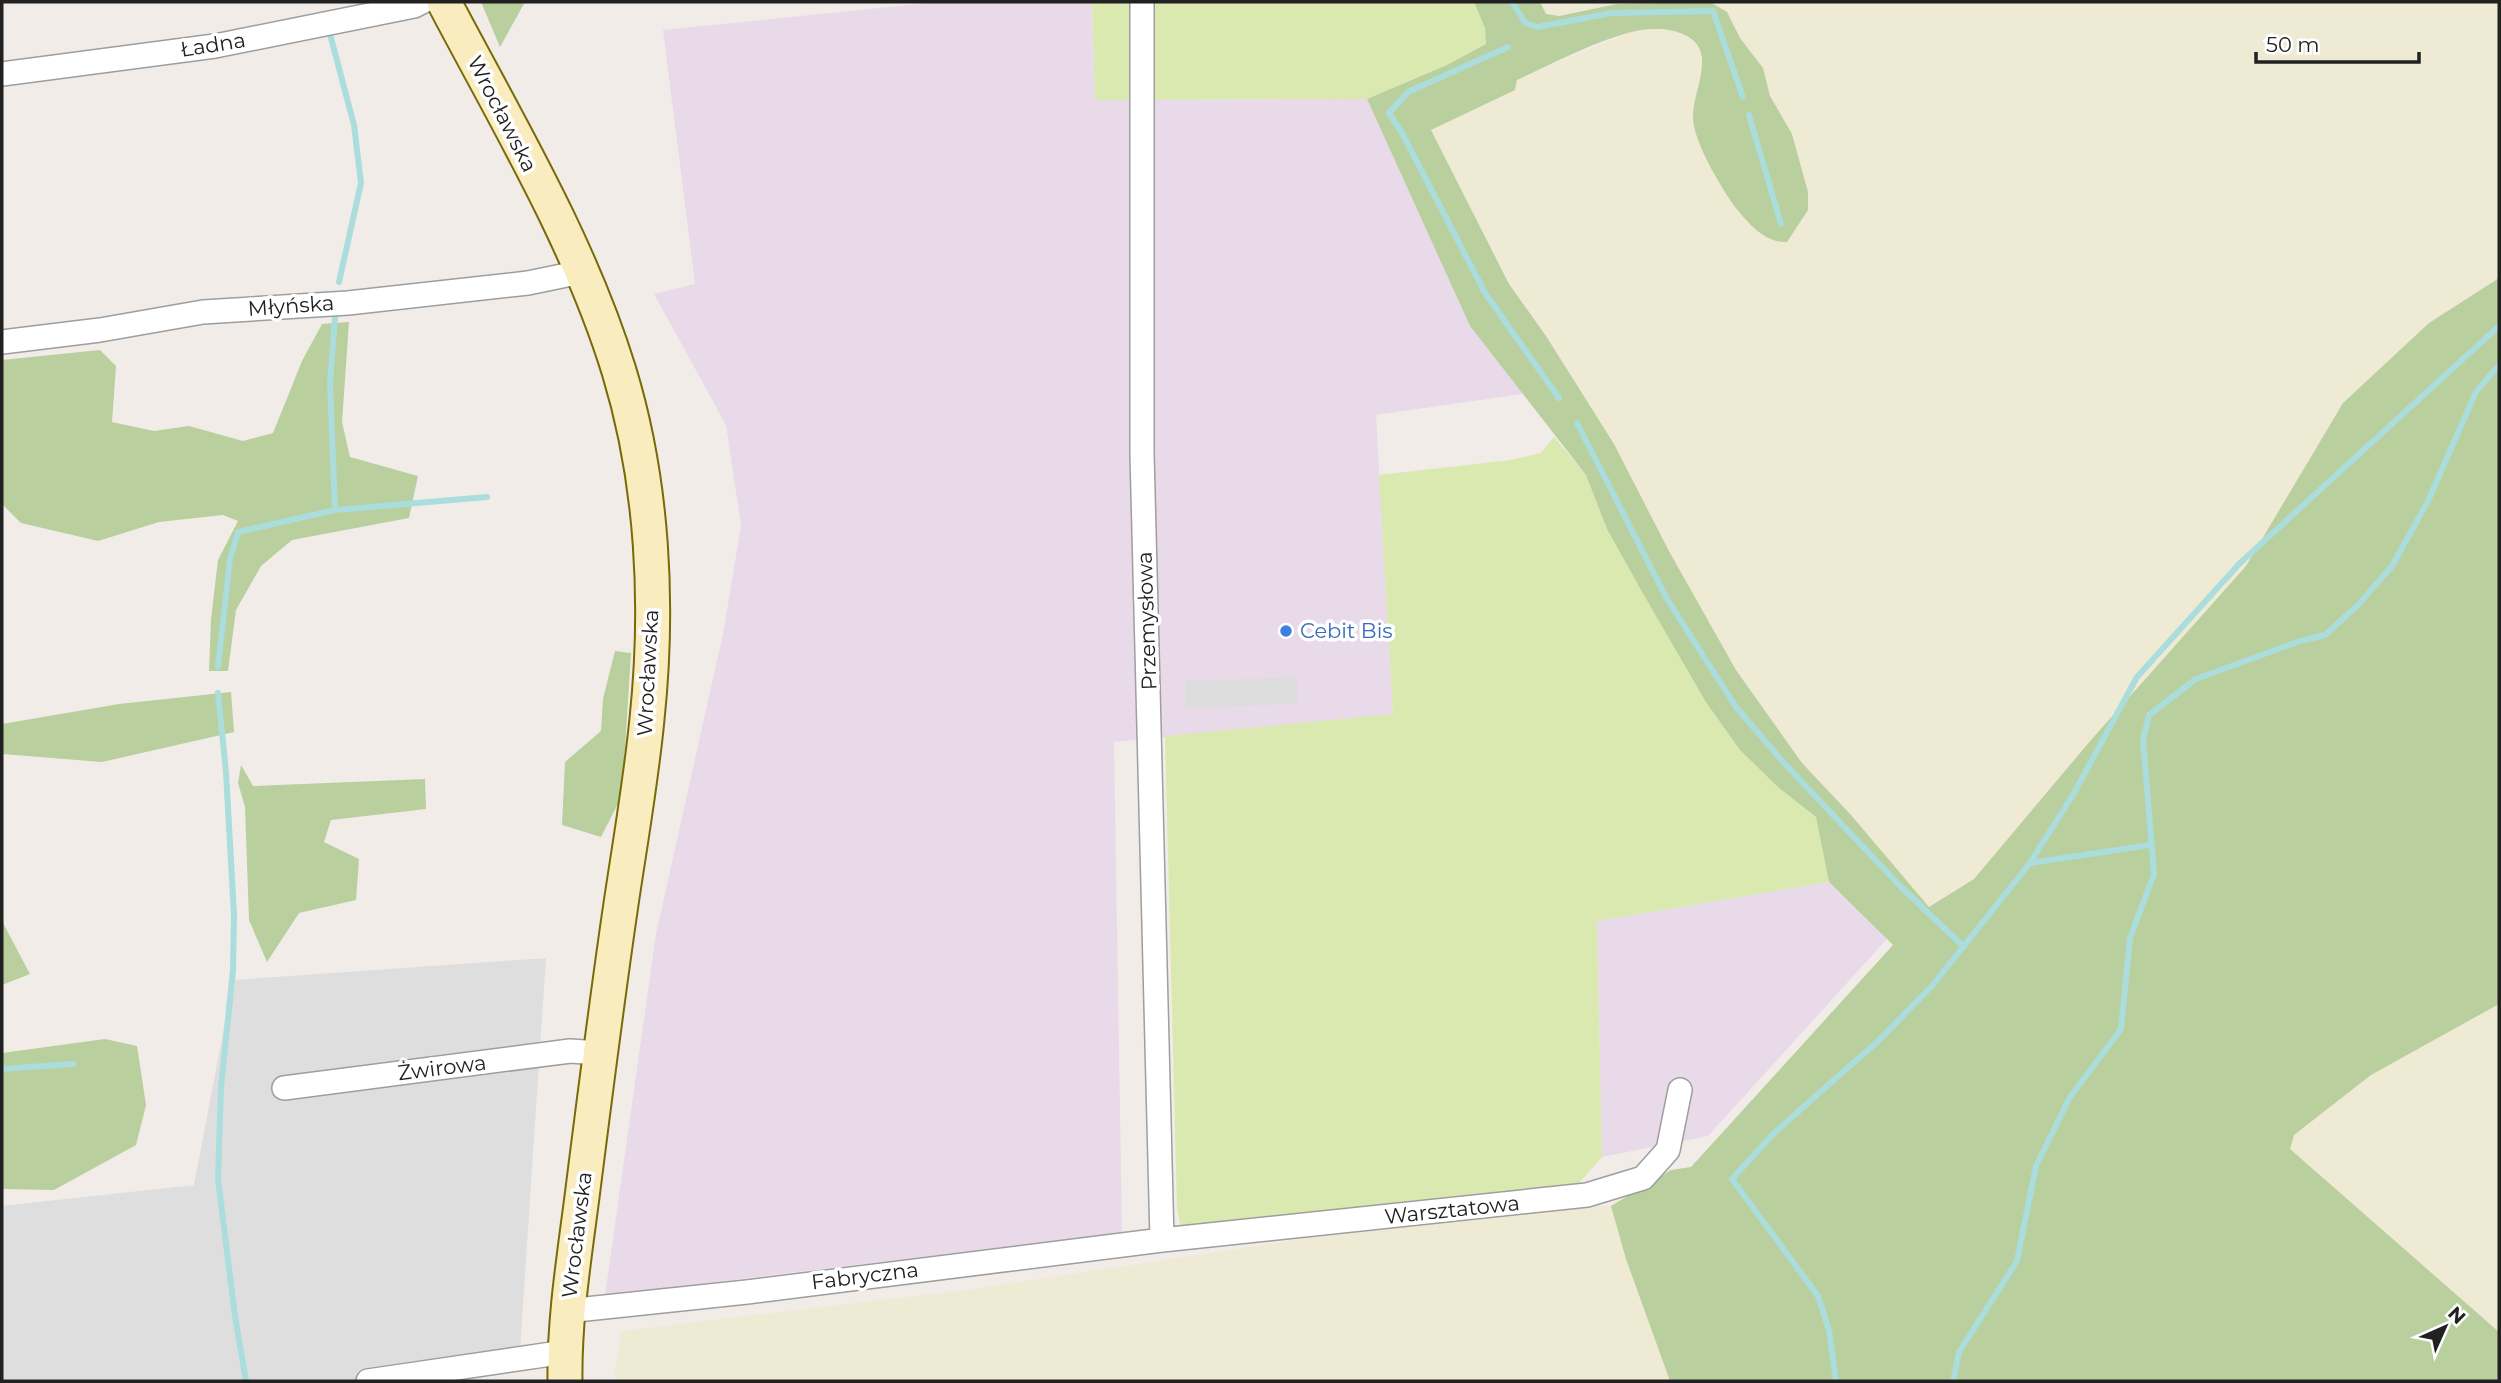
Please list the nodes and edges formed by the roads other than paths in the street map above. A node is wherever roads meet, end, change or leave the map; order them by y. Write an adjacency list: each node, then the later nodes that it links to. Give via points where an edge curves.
1 (422, 2): 4 (street, Ładna, via 215,46)
2 (444, 2): 5 (main road, Wrocławska)
3 (1142, 2): 10 (street, Przemysłowa, via 1142,453)
4 (2, 74)
5 (581, 272): 6 (street, Młyńska, via 528,283 348,303 203,312); 7 (main road, Wrocławska, via 619,373 635,442 651,558 653,626 647,719)
6 (2, 342)
7 (600, 1053): 8 (street, Żwirowa, via 570,1051); 11 (main road, Wrocławska)
8 (284, 1088)
9 (1680, 1090): 10 (street, Warsztatowa, via 1668,1150 1643,1178 1587,1195)
10 (1161, 1240): 11 (street, Fabryczna)
11 (567, 1311): 12 (main road, Wrocławska)
12 (565, 1367): 13 (street)
13 (368, 1381)

